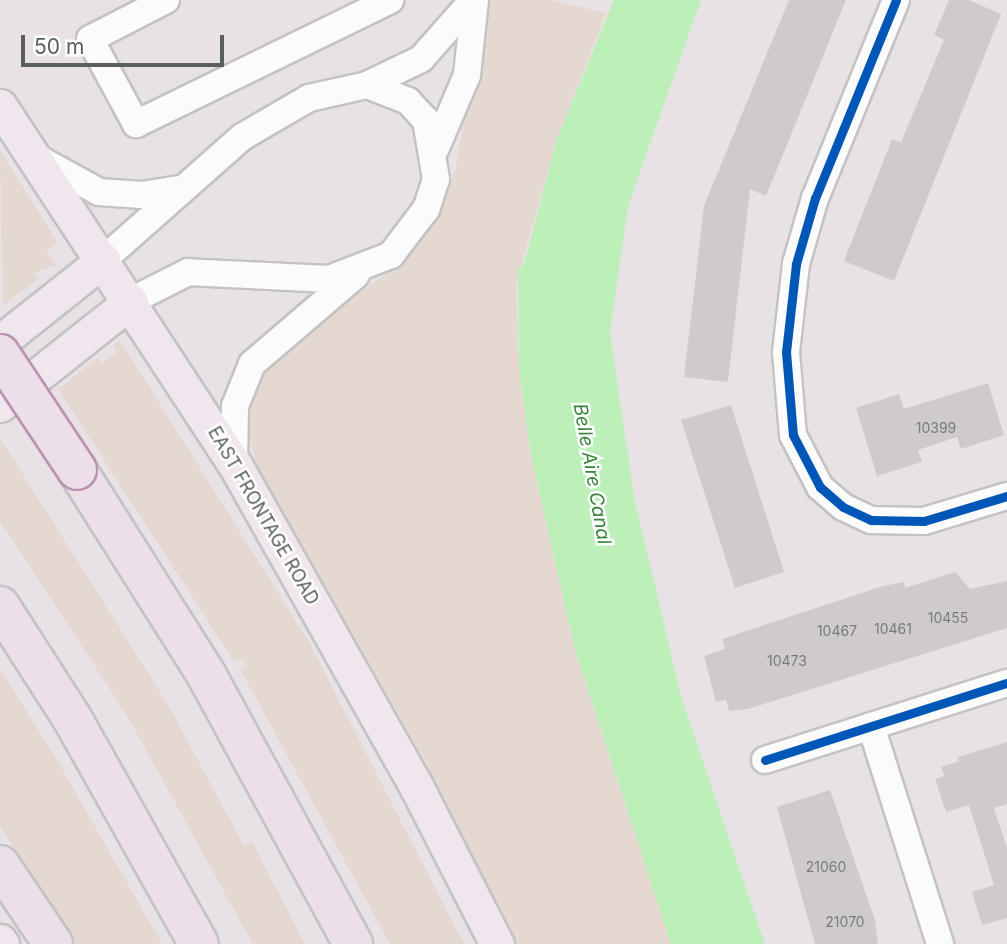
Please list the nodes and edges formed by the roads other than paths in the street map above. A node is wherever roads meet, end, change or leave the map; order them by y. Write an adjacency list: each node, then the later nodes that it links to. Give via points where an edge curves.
1 (166, 0): 2 (street, via 90,39 136,124)
2 (390, 0)
3 (474, 0): 5 (street, via 421,59); 7 (street, via 467,75)
4 (897, 0): 17 (street, via 815,198 796,264 787,332 788,396 799,452 830,497 863,517 909,523)
5 (367, 85): 7 (street, via 408,101 426,120); 9 (street, via 326,92 274,116)
6 (0, 106): 8 (main road, EAST FRONTAGE ROAD)
7 (435, 150): 11 (street, via 436,179 416,226 391,255)
8 (33, 155): 9 (street, via 99,192 142,195); 10 (main road, EAST FRONTAGE ROAD)
9 (178, 189): 10 (street)
10 (103, 260): 12 (main road, EAST FRONTAGE ROAD); 13 (main road)
11 (361, 271): 12 (street, via 299,281 240,272 188,272); 16 (street, via 252,364 235,406)
12 (131, 301): 15 (main road); 16 (main road, EAST FRONTAGE ROAD)
13 (0, 342)
14 (0, 354): 27 (highway, bridge, via 214,687)
15 (0, 405)
16 (234, 463): 28 (main road, EAST FRONTAGE ROAD, via 416,786)
17 (1007, 496)
18 (0, 606): 26 (highway, via 72,718)
19 (1007, 683): 20 (street)
20 (872, 726): 21 (street); 29 (street)
21 (765, 760)
22 (0, 865): 25 (highway)
23 (0, 875): 24 (main road)
24 (29, 944)
25 (53, 944)
26 (199, 944)
27 (353, 944)
28 (497, 944)
29 (940, 944)

